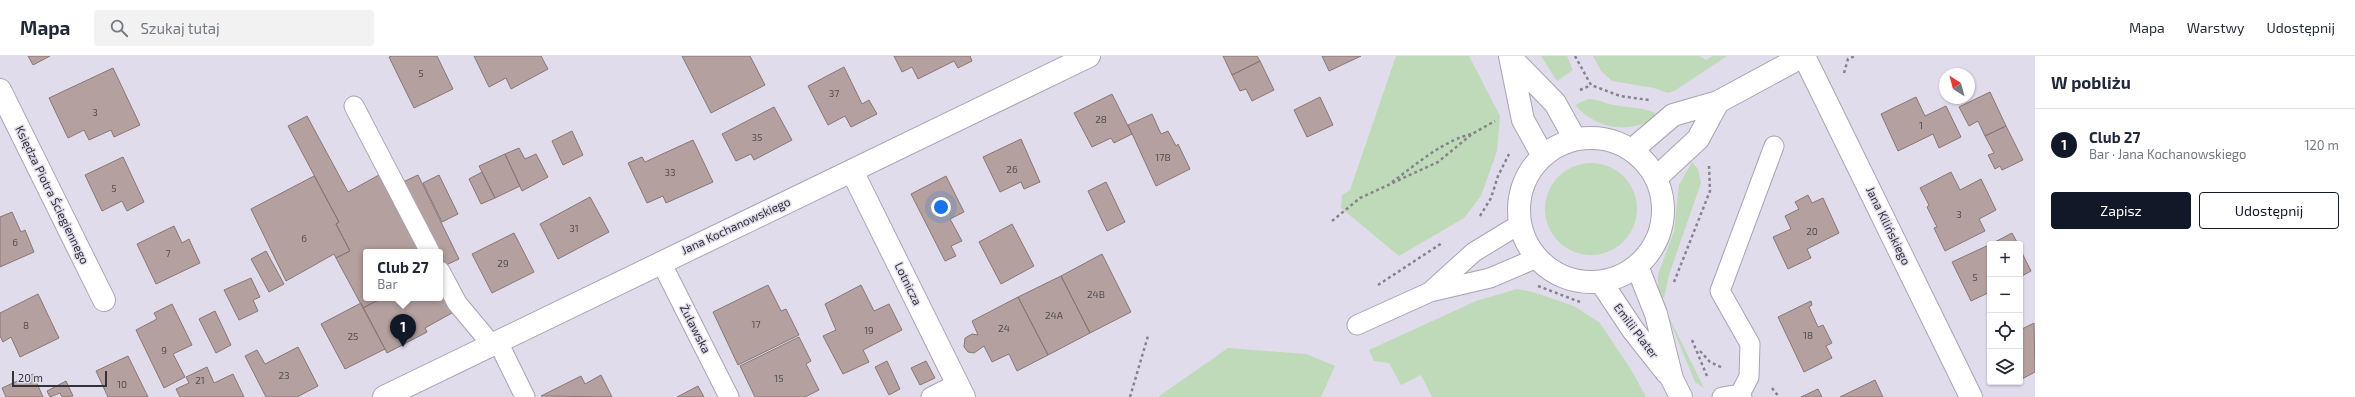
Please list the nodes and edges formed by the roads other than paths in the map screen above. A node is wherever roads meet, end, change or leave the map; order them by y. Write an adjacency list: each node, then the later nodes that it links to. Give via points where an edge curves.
1 (1089, 56): 11 (street, Jana Kochanowskiego)
2 (1803, 56): 5 (street); 31 (street, Jana Kilińskiego)
3 (1510, 57): 7 (street, via 1555,103); 10 (street, via 1523,120)
4 (0, 90): 21 (street, Księdza Piotra Ściegiennego)
5 (1718, 102): 9 (street, via 1673,115); 12 (street, via 1698,139)
6 (354, 106): 14 (lane)
7 (1574, 139): 9 (street, via 1594,137 1614,141); 10 (street, via 1558,145)
8 (1774, 146): 26 (lane, via 1720,291 1750,344 1749,377)
9 (1632, 150): 12 (street, via 1646,162)
10 (1543, 156): 13 (street, via 1530,170 1522,187 1518,205)
11 (852, 171): 16 (street, Jana Kochanowskiego); 25 (street, Lotnicza)
12 (1656, 178): 17 (street, via 1663,201 1662,225 1653,248)
13 (1520, 224): 15 (street, via 1526,242); 20 (lane, via 1474,252)
14 (428, 249)
15 (1537, 258): 19 (street, via 1555,273 1577,281); 20 (lane, via 1490,278)
16 (660, 262): 23 (street, Jana Kochanowskiego); 29 (lane, Żuławska)
17 (1637, 266): 19 (street, via 1620,277); 24 (street, Emilii Plater, via 1656,314)
18 (443, 277): 23 (lane, via 457,303)
19 (1601, 282): 24 (street, Emilii Plater)
20 (1430, 292): 22 (lane)
21 (104, 300)
22 (1357, 325)
23 (495, 344): 27 (street, Jana Kochanowskiego); 28 (lane)
24 (1677, 388)
25 (961, 390): 30 (lane)
26 (1735, 396)
27 (384, 397)
28 (524, 397)
29 (729, 397)
30 (931, 397)
31 (1971, 397)

